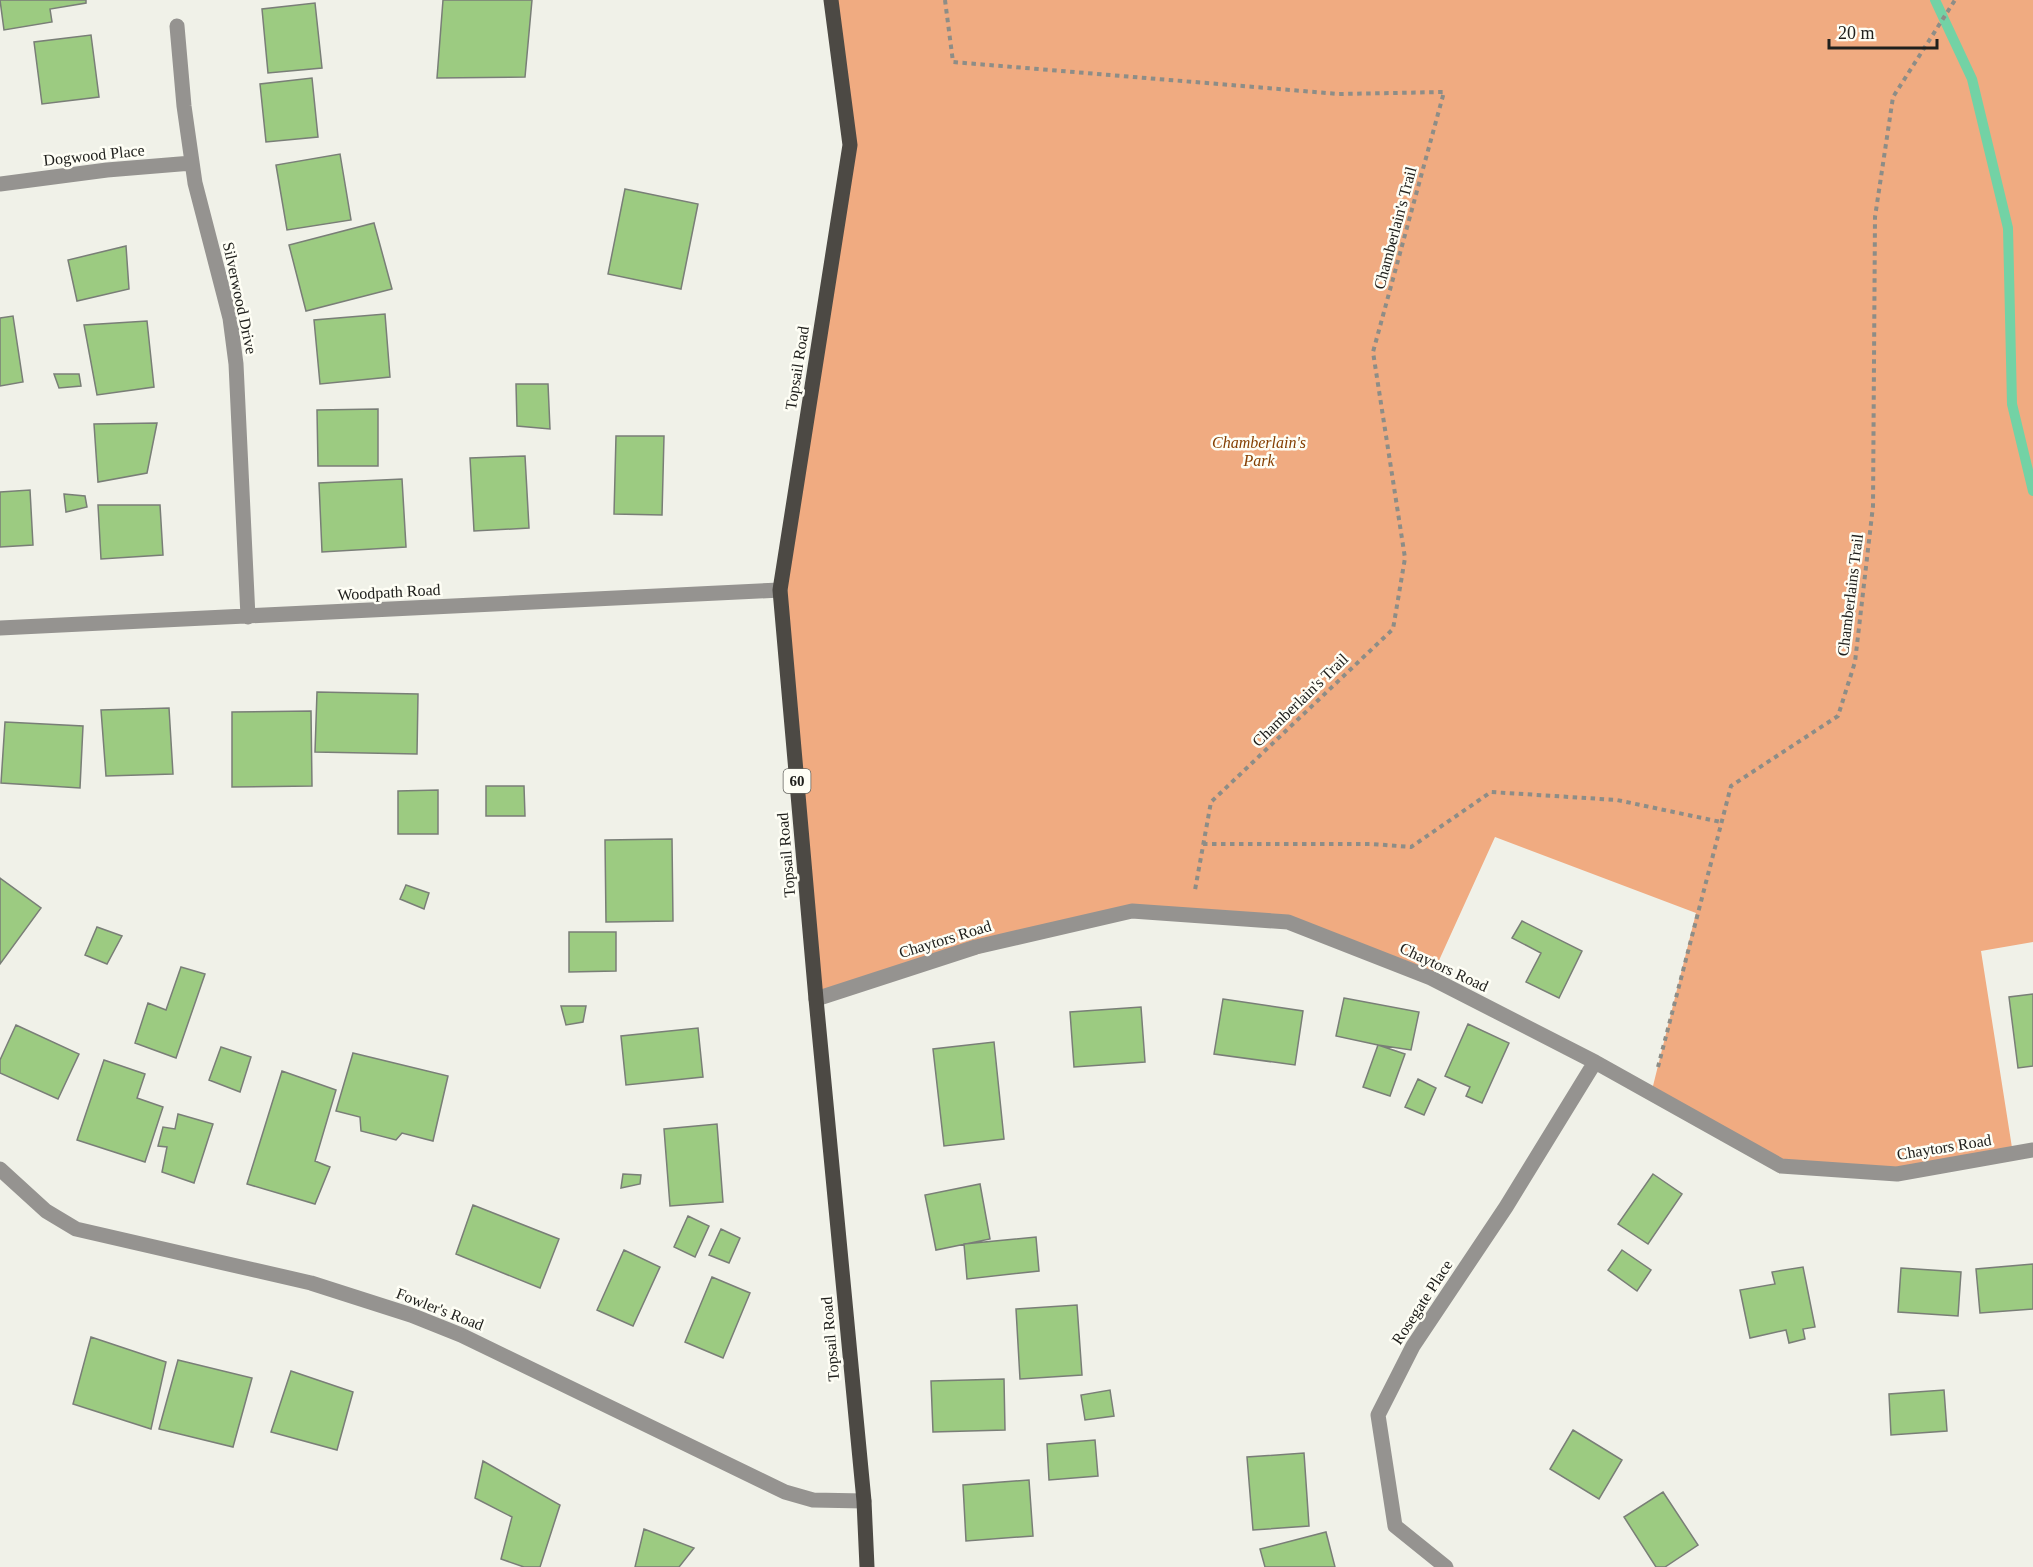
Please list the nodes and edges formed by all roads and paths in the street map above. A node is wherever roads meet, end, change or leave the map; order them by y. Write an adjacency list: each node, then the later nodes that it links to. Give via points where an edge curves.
1 (831, 0): 7 (main road, Topsail Road / 60, via 850,145)
2 (945, 0): 11 (path, Chamberlain's Trail, via 953,62 1340,94 1444,92 1373,352 1405,558 1393,629 1211,802)
3 (1955, 0): 10 (path, Chamberlains Trail, via 1893,97 1875,217 1873,507 1855,662 1838,716 1731,786)
4 (177, 26): 5 (street, Silverwood Drive)
5 (192, 163): 6 (street, Dogwood Place); 8 (street, Silverwood Drive, via 230,318 236,364)
6 (0, 184)
7 (780, 590): 8 (street, Woodpath Road); 13 (main road, Topsail Road / 60)
8 (248, 617): 9 (street, Woodpath Road)
9 (0, 628)
10 (1721, 822): 11 (path, via 1617,800 1491,792 1411,847); 15 (path, Chamberlains Trail)
11 (1203, 844): 12 (path, Chamberlain's Trail)
12 (1190, 915): 13 (street, Chaytors Road, via 1132,911 976,947); 14 (street, Chaytors Road, via 1288,922 1431,978)
13 (816, 999): 18 (main road, Topsail Road / 60)
14 (1595, 1062): 15 (street, Chaytors Road); 20 (street, Rosegate Place, via 1506,1207 1413,1346 1378,1415 1395,1526)
15 (1652, 1094): 16 (street, Chaytors Road, via 1780,1166 1897,1174)
16 (2033, 1150)
17 (0, 1169): 18 (street, Fowler's Road, via 46,1211 76,1229 299,1280 411,1315 461,1335 785,1492 829,1502)
18 (864, 1501): 19 (main road, Topsail Road / 60)
19 (867, 1567)
20 (1446, 1567)

